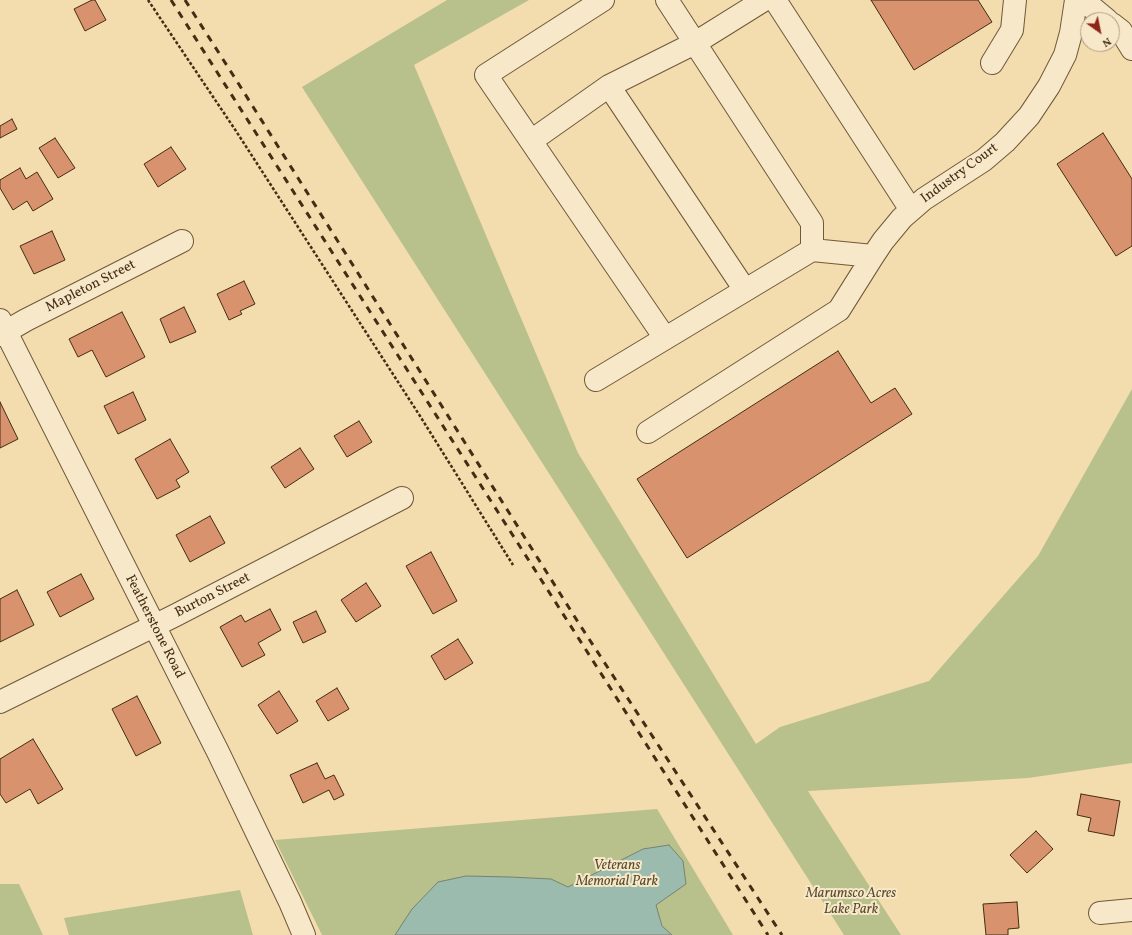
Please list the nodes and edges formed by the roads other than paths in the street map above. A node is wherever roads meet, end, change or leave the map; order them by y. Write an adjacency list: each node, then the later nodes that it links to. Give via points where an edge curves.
1 (604, 0): 14 (street, via 486,76)
2 (668, 0): 10 (street)
3 (764, 0): 10 (street)
4 (775, 0): 15 (street)
5 (1015, 0): 12 (street, via 1012,30)
6 (1076, 0): 15 (street, Industry Court, via 1065,55 1029,116 984,160)
7 (1083, 0): 8 (street)
8 (1097, 12)
9 (1120, 30): 11 (street)
10 (695, 43): 13 (street); 17 (street, via 812,223)
11 (1132, 49)
12 (992, 64)
13 (610, 86): 14 (street); 19 (street)
14 (531, 141): 21 (street)
15 (911, 210): 18 (street, Industry Court)
16 (182, 241): 20 (street, Mapleton Street, via 26,320)
17 (812, 250): 18 (street); 19 (street)
18 (873, 256): 23 (street, Industry Court, via 839,310)
19 (745, 290): 21 (street)
20 (2, 329): 25 (street, Featherstone Road)
21 (665, 338): 22 (street)
22 (596, 380)
23 (648, 432)
24 (402, 498): 25 (street, Burton Street)
25 (154, 626): 26 (street, Burton Street); 29 (street, Featherstone Road, via 218,752)
26 (0, 702)
27 (1132, 910): 28 (street)
28 (1100, 913)
29 (304, 935)

